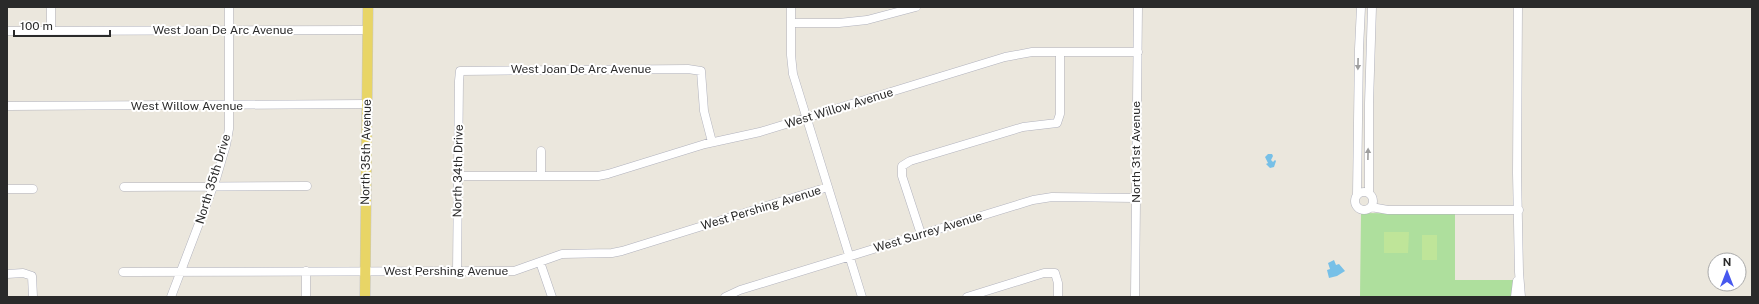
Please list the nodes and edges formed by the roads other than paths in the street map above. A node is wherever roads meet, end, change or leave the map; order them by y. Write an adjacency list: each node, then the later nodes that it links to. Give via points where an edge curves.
1 (51, 7): 14 (street)
2 (228, 7): 11 (street, North 35th Drive)
3 (368, 7): 12 (main road, North 35th Avenue)
4 (791, 7): 10 (street)
5 (916, 7): 10 (street, via 867,20)
6 (1138, 7): 16 (street, North 31st Avenue)
7 (1361, 7): 33 (street, one-way to 33, via 1358,49)
8 (1372, 7): 32 (street, one-way to 8)
9 (1518, 7): 36 (street)
10 (791, 23): 21 (street, via 793,74)
11 (228, 30): 12 (street, West Joan De Arc Avenue); 14 (street, West Joan De Arc Avenue); 20 (street, North 35th Drive)
12 (368, 30): 18 (main road, North 35th Avenue)
13 (7, 31): 14 (street, West Joan De Arc Avenue)
14 (50, 31)
15 (1060, 52): 16 (street, West Willow Avenue); 21 (street, West Willow Avenue, via 1032,52 1005,57); 37 (street, via 1060,114 1057,124 1023,127 910,161 902,166 902,176)
16 (1138, 52): 34 (street, North 31st Avenue)
17 (460, 71): 22 (street, West Joan De Arc Avenue, via 701,71 704,111); 24 (street, North 34th Drive)
18 (367, 104): 20 (street, West Willow Avenue); 42 (main road, North 35th Avenue)
19 (7, 106): 20 (street, West Willow Avenue)
20 (229, 106): 26 (street, North 35th Drive, via 226,145)
21 (806, 118): 22 (street, West Willow Avenue, via 753,134); 29 (street)
22 (712, 142): 25 (street, West Willow Avenue, via 598,176)
23 (541, 151): 25 (street)
24 (458, 176): 25 (street, West Willow Avenue); 44 (street, North 34th Drive)
25 (541, 176)
26 (213, 186): 27 (street); 28 (street); 40 (street, North 35th Drive)
27 (307, 186)
28 (124, 187)
29 (828, 187): 38 (street); 39 (street, West Pershing Avenue, via 612,254 562,254)
30 (7, 189): 31 (street)
31 (33, 189)
32 (1369, 193): 33 (street); 35 (street, via 1373,198)
33 (1357, 194): 35 (street, via 1355,201 1358,207 1364,210)
34 (1136, 198): 37 (street, West Surrey Avenue, via 1042,198); 56 (street, North 31st Avenue)
35 (1371, 207): 36 (street, via 1388,210)
36 (1519, 210): 45 (street)
37 (921, 234): 38 (street, West Surrey Avenue)
38 (849, 257): 52 (street, West Surrey Avenue, via 740,290); 53 (street)
39 (540, 262): 44 (street, West Pershing Avenue, via 514,271); 51 (street)
40 (180, 271): 41 (street, West Pershing Avenue); 43 (street, West Pershing Avenue); 48 (street, North 35th Drive)
41 (306, 271): 42 (street, West Pershing Avenue); 49 (street)
42 (365, 271): 44 (street, West Pershing Avenue); 50 (main road, North 35th Avenue)
43 (123, 272)
44 (457, 272)
45 (1519, 272): 57 (street); 58 (street)
46 (7, 274): 47 (street, via 23,273 32,276)
47 (33, 297)
48 (171, 297)
49 (306, 297)
50 (365, 297)
51 (552, 297)
52 (725, 297)
53 (862, 297)
54 (967, 297): 55 (street, via 1044,273 1055,273)
55 (1058, 297)
56 (1135, 297)
57 (1515, 297)
58 (1521, 297)

